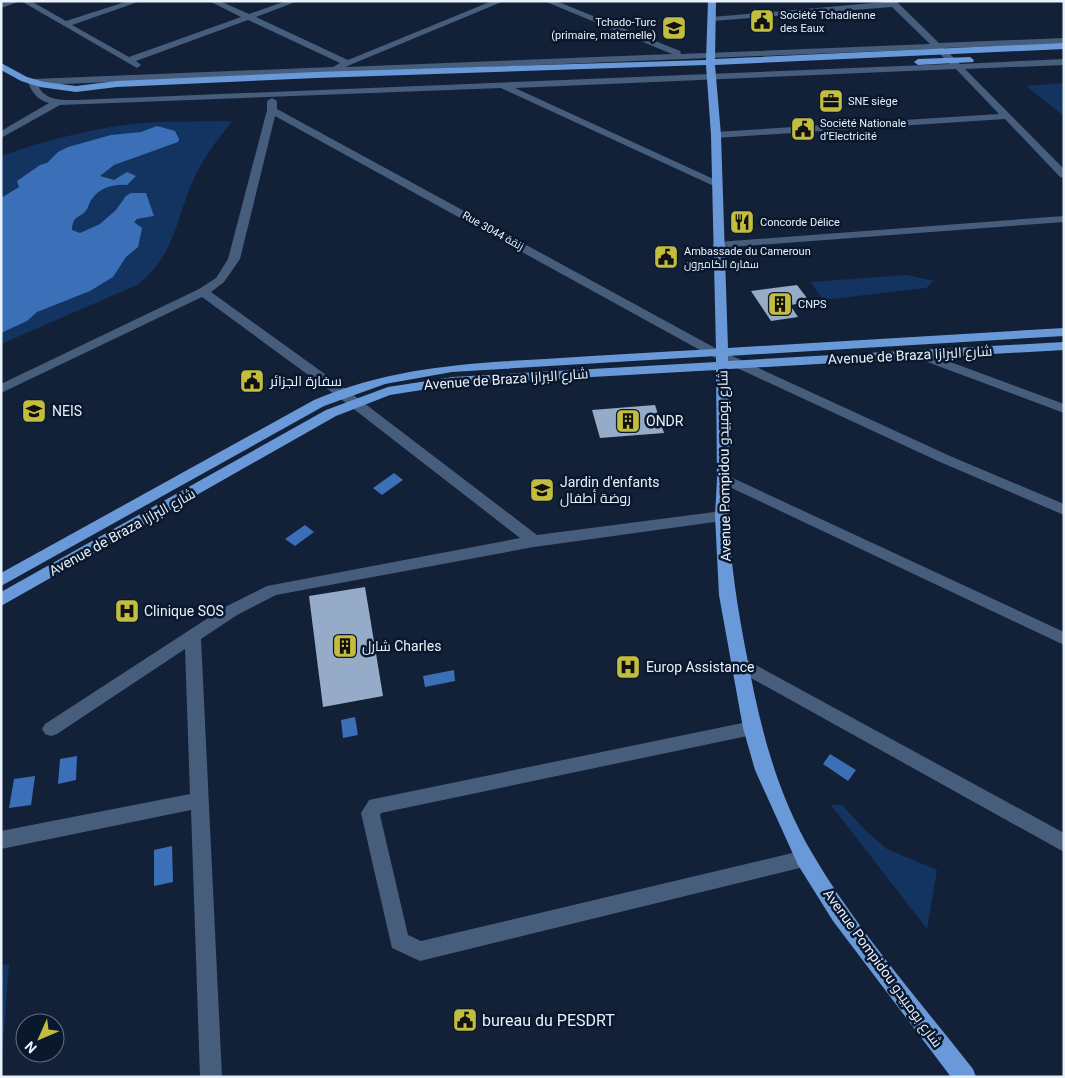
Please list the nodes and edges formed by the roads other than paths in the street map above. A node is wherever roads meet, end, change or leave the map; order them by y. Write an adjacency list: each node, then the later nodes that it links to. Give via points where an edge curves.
1 (17, 1): 10 (street)
2 (25, 1): 13 (street)
3 (137, 1): 13 (street)
4 (212, 1): 11 (street)
5 (294, 1): 11 (street)
6 (548, 1): 17 (street)
7 (712, 1): 12 (main road, Avenue Pompidou شارع بومبيدو)
8 (500, 2): 24 (street)
9 (893, 3): 12 (street); 16 (street)
10 (1, 6)
11 (247, 18): 19 (street); 24 (street)
12 (712, 18): 22 (main road, Avenue Pompidou شارع بومبيدو)
13 (66, 24): 19 (street)
14 (1064, 41): 16 (street)
15 (1064, 46): 16 (main road)
16 (939, 48): 21 (street); 22 (street)
17 (681, 55): 22 (street); 24 (street)
18 (1064, 56): 21 (main road)
19 (128, 60): 26 (street)
20 (1064, 62): 21 (street)
21 (955, 64): 22 (street); 33 (street)
22 (712, 65): 25 (main road); 28 (street); 29 (main road, via 116,92); 35 (main road, Avenue Pompidou شارع بومبيدو)
23 (1, 66): 27 (main road)
24 (346, 66): 25 (street)
25 (332, 73): 26 (street); 29 (main road, via 117,84)
26 (155, 76): 27 (street)
27 (33, 82): 29 (main road, via 57,88); 31 (street, via 35,91 42,98)
28 (499, 84): 30 (street); 37 (street)
29 (96, 88)
30 (272, 93): 31 (street); 32 (street)
31 (57, 103): 34 (street)
32 (272, 110): 40 (street, via 234,259 220,280); 44 (street, Rue 3044 زنقة)
33 (1007, 116): 35 (street); 36 (street)
34 (1, 135)
35 (716, 135): 37 (main road, Avenue Pompidou شارع بومبيدو)
36 (1064, 175)
37 (716, 184): 39 (main road, Avenue Pompidou شارع بومبيدو)
38 (1064, 219): 39 (street)
39 (718, 244): 44 (main road, Avenue Pompidou شارع بومبيدو)
40 (203, 292): 46 (street); 47 (street)
41 (1064, 332): 44 (main road, Avenue de Braza شارع البرازا)
42 (1064, 346): 43 (main road, Avenue de Braza شارع البرازا)
43 (918, 354): 45 (main road, Avenue de Braza شارع البرازا); 49 (street)
44 (720, 356): 45 (street, Rue 3044 زنقة); 47 (main road, Avenue de Braza شارع البرازا, via 452,368 406,374); 48 (main road, Avenue de Braza شارع البرازا, via 453,380 388,390); 50 (main road, Avenue Pompidou شارع بومبيدو)
45 (739, 364): 51 (street, Rue 3044 زنقة)
46 (1, 390)
47 (342, 393): 48 (street); 54 (main road, Avenue de Braza شارع البرازا)
48 (355, 403): 53 (street); 55 (main road, Avenue de Braza شارع البرازا, via 331,413)
49 (1064, 409)
50 (724, 479): 52 (main road, Avenue Pompidou شارع بومبيدو); 57 (street)
51 (1064, 510)
52 (722, 516): 53 (street); 58 (main road, Avenue Pompidou شارع بومبيدو, via 727,595)
53 (534, 542): 56 (street, via 274,590 231,611)
54 (1, 580)
55 (1, 600)
56 (193, 636): 60 (street); 61 (street)
57 (1064, 640)
58 (739, 663): 59 (main road, Avenue Pompidou شارع بومبيدو); 63 (street)
59 (752, 728): 64 (main road, Avenue Pompidou شارع بومبيدو, via 764,770); 64 (street, via 376,806 370,813 399,941 420,951)
60 (51, 729)
61 (200, 800): 62 (street); 65 (street)
62 (1, 840)
63 (1064, 843)
64 (806, 859): 66 (main road, Avenue Pompidou شارع بومبيدو, via 840,914)
65 (211, 1077)
66 (964, 1077)

